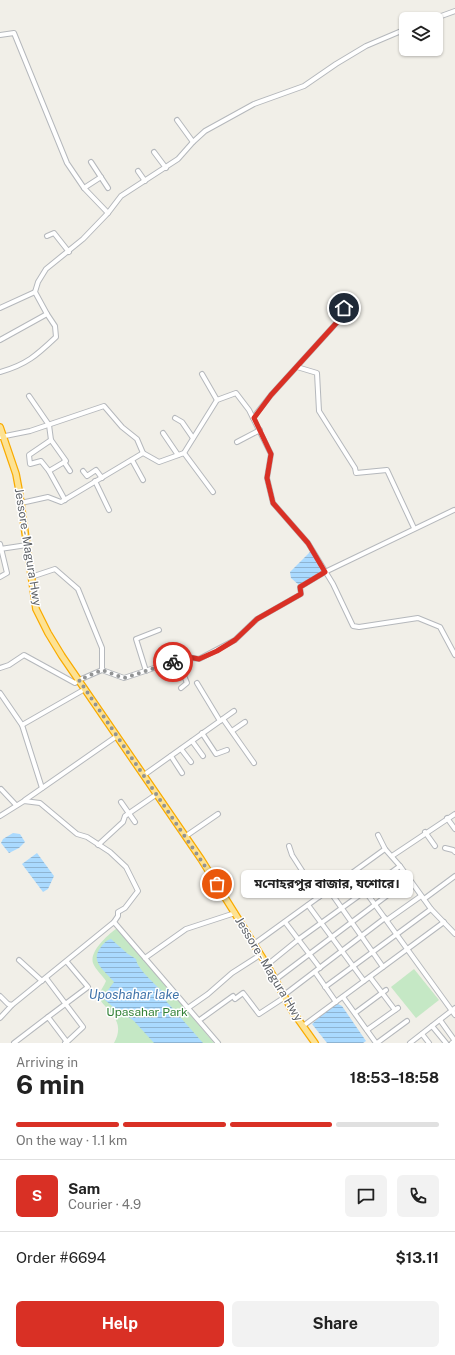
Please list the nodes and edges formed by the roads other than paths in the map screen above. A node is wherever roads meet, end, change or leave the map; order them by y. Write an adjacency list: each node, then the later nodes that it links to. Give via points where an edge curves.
1 (455, 11): 2 (street)
2 (443, 15)
3 (399, 32): 6 (street, via 366,46 304,86 254,104 205,131)
4 (0, 35): 13 (street, via 14,33 67,163)
5 (177, 120): 6 (street)
6 (193, 142): 9 (street)
7 (154, 152): 9 (street)
8 (91, 162): 11 (street)
9 (166, 168): 12 (street)
10 (138, 171): 12 (street)
11 (101, 177): 13 (street); 14 (street)
12 (145, 181): 15 (street, via 121,196)
13 (84, 188): 15 (street)
14 (108, 188)
15 (108, 213): 17 (street)
16 (47, 236): 17 (street, via 54,233)
17 (69, 252): 18 (street, via 46,269)
18 (35, 292): 19 (street); 21 (street)
19 (0, 308)
20 (344, 308): 23 (street, via 345,312 340,319)
21 (47, 314): 22 (street); 24 (street, via 55,326 56,336 18,367)
22 (0, 340)
23 (297, 367): 29 (street); 54 (street, via 317,374 320,411 356,473 387,470)
24 (0, 372)
25 (202, 374): 27 (street)
26 (29, 396): 30 (street)
27 (217, 400): 29 (street, via 236,393); 35 (street)
28 (175, 418): 35 (street, via 182,422)
29 (254, 418): 32 (street)
30 (49, 425): 34 (street); 36 (street); 38 (street, via 104,406 137,439)
31 (0, 427): 34 (highway, Jessore - Magura Hwy)
32 (260, 430): 37 (street); 57 (street, via 271,454 267,478 273,503 308,543)
33 (163, 433): 40 (street)
34 (2, 436): 51 (highway, Jessore - Magura Hwy, via 16,474)
35 (194, 438): 39 (street)
36 (51, 440): 42 (street, via 66,461); 43 (street, via 29,455 30,464 41,460)
37 (237, 442)
38 (143, 453): 40 (street, via 158,462); 41 (street)
39 (184, 453): 40 (street); 49 (street)
40 (178, 455)
41 (132, 460): 46 (street); 47 (street)
42 (64, 462): 43 (street); 44 (street)
43 (49, 471): 50 (street)
44 (70, 471)
45 (83, 471): 46 (street, via 87,476 96,470)
46 (102, 478): 48 (street)
47 (143, 480)
48 (95, 482): 50 (street); 52 (street)
49 (213, 492)
50 (65, 500): 51 (street, via 61,502 48,496)
51 (21, 503): 55 (highway, Jessore - Magura Hwy)
52 (109, 510)
53 (455, 510): 54 (street)
54 (414, 528): 57 (street)
55 (27, 545): 56 (street); 59 (highway, Jessore - Magura Hwy)
56 (0, 547): 58 (street, via 7,573)
57 (325, 572): 61 (street, via 353,626 418,618 440,627); 62 (street, via 300,587 301,594 257,619 235,640 199,659 188,657)
58 (0, 577)
59 (30, 577): 64 (street, via 55,569 78,589 102,648); 66 (highway, Jessore - Magura Hwy, via 36,609)
60 (160, 630): 65 (street, via 136,638)
61 (455, 655)
62 (178, 661): 65 (street); 68 (street, via 187,683)
63 (0, 668): 66 (street, via 24,655 75,683)
64 (102, 670): 65 (street, via 124,678); 66 (street)
65 (146, 671)
66 (79, 680): 69 (highway, Jessore - Magura Hwy)
67 (197, 683): 72 (street)
68 (181, 688)
69 (85, 689): 74 (street); 77 (highway, Jessore - Magura Hwy)
70 (0, 693): 74 (street)
71 (234, 711): 72 (street)
72 (221, 720): 75 (street); 76 (street)
73 (245, 722): 75 (street)
74 (22, 725): 87 (street)
75 (232, 731): 84 (street)
76 (202, 733): 78 (street); 80 (street, via 216,754)
77 (117, 736): 86 (highway, Jessore - Magura Hwy); 87 (street)
78 (192, 741): 79 (street); 82 (street)
79 (181, 749): 81 (street); 83 (street)
80 (227, 750)
81 (171, 756): 85 (street); 86 (street)
82 (203, 756)
83 (191, 762)
84 (254, 763)
85 (182, 773)
86 (144, 774): 89 (highway, Jessore - Magura Hwy)
87 (42, 788): 90 (street)
88 (0, 789): 92 (street)
89 (157, 794): 93 (street); 101 (highway, Jessore - Magura Hwy)
90 (24, 801): 92 (street); 103 (street, via 40,803 77,834)
91 (120, 802): 93 (street)
92 (16, 805): 96 (street)
93 (128, 814): 98 (street); 103 (street)
94 (218, 814): 101 (street)
95 (455, 814): 97 (street)
96 (0, 816)
97 (447, 818): 99 (street); 100 (street)
98 (135, 822)
99 (455, 829)
100 (425, 832): 105 (street); 109 (street)
101 (186, 836): 122 (highway, Jessore - Magura Hwy)
102 (378, 836): 107 (street)
103 (98, 845): 124 (street, via 110,852 126,868 138,891 125,908 118,912)
104 (289, 846): 116 (street)
105 (434, 846)
106 (445, 848): 108 (street)
107 (385, 849): 109 (street); 111 (street)
108 (455, 852)
109 (392, 856): 110 (street)
110 (400, 866): 113 (street); 115 (street)
111 (352, 873): 114 (street); 115 (street)
112 (455, 876): 117 (street)
113 (409, 879): 117 (street); 119 (street)
114 (329, 890): 116 (street); 120 (street)
115 (365, 890): 119 (street); 120 (street)
116 (319, 897): 118 (street)
117 (422, 897): 121 (street); 123 (street)
118 (308, 905): 125 (street); 126 (street)
119 (376, 905): 123 (street); 128 (street)
120 (342, 908): 126 (street); 128 (street)
121 (432, 909): 127 (street); 129 (street)
122 (235, 913): 134 (highway, Jessore - Magura Hwy); 140 (street, via 186,929)
123 (386, 919): 129 (street); 131 (street)
124 (114, 922): 140 (street); 142 (street)
125 (285, 922): 133 (street); 134 (street)
126 (322, 922): 132 (street); 133 (street)
127 (444, 922): 130 (street); 135 (street)
128 (351, 923): 131 (street); 132 (street)
129 (397, 934): 135 (street); 137 (street)
130 (455, 934)
131 (362, 936): 136 (street); 137 (street)
132 (332, 937): 136 (street); 139 (street)
133 (299, 938): 139 (street); 143 (street)
134 (254, 944): 138 (highway, Jessore - Magura Hwy)
135 (407, 949): 145 (street); 161 (street)
136 (343, 951): 144 (street); 146 (street)
137 (372, 952): 144 (street); 145 (street)
138 (260, 955): 143 (highway, Jessore - Magura Hwy); 160 (street, via 232,973)
139 (310, 955): 146 (street); 150 (street)
140 (145, 958): 160 (street)
141 (19, 960): 149 (street)
142 (67, 962): 149 (street); 158 (street, via 88,987)
143 (267, 965): 150 (highway, Jessore - Magura Hwy)
144 (353, 966): 151 (street); 152 (street)
145 (384, 967): 148 (street)
146 (320, 968): 147 (street)
147 (315, 972): 152 (street); 155 (street)
148 (370, 977): 151 (street); 153 (street)
149 (44, 980): 158 (street); 159 (street)
150 (275, 980): 155 (highway, Jessore - Magura Hwy)
151 (364, 981): 156 (street)
152 (325, 986): 157 (street)
153 (384, 991): 162 (street); 171 (street, via 396,1009)
154 (0, 996): 159 (street)
155 (285, 996): 166 (street, via 260,1014 243,993 235,999 233,996); 169 (highway, Jessore - Magura Hwy)
156 (343, 997): 157 (street); 162 (street)
157 (336, 1002): 169 (street)
158 (66, 1003): 164 (street); 173 (street, via 83,1028)
159 (12, 1005): 165 (street)
160 (188, 1008): 175 (street)
161 (453, 1009): 163 (street); 167 (street)
162 (354, 1013): 171 (street)
163 (455, 1015)
164 (48, 1017): 173 (street); 174 (street)
165 (0, 1018)
166 (201, 1019)
167 (440, 1020): 170 (street); 181 (street, via 455,1041)
168 (408, 1021): 177 (street)
169 (303, 1026): 176 (highway, Jessore - Magura Hwy)
170 (432, 1026): 172 (street); 180 (street)
171 (367, 1030): 177 (street)
172 (422, 1034): 178 (street); 179 (street)
173 (66, 1042)
174 (14, 1043)
175 (218, 1043)
176 (315, 1043)
177 (376, 1043)
178 (410, 1043)
179 (429, 1043)
180 (446, 1043)
181 (452, 1043)

